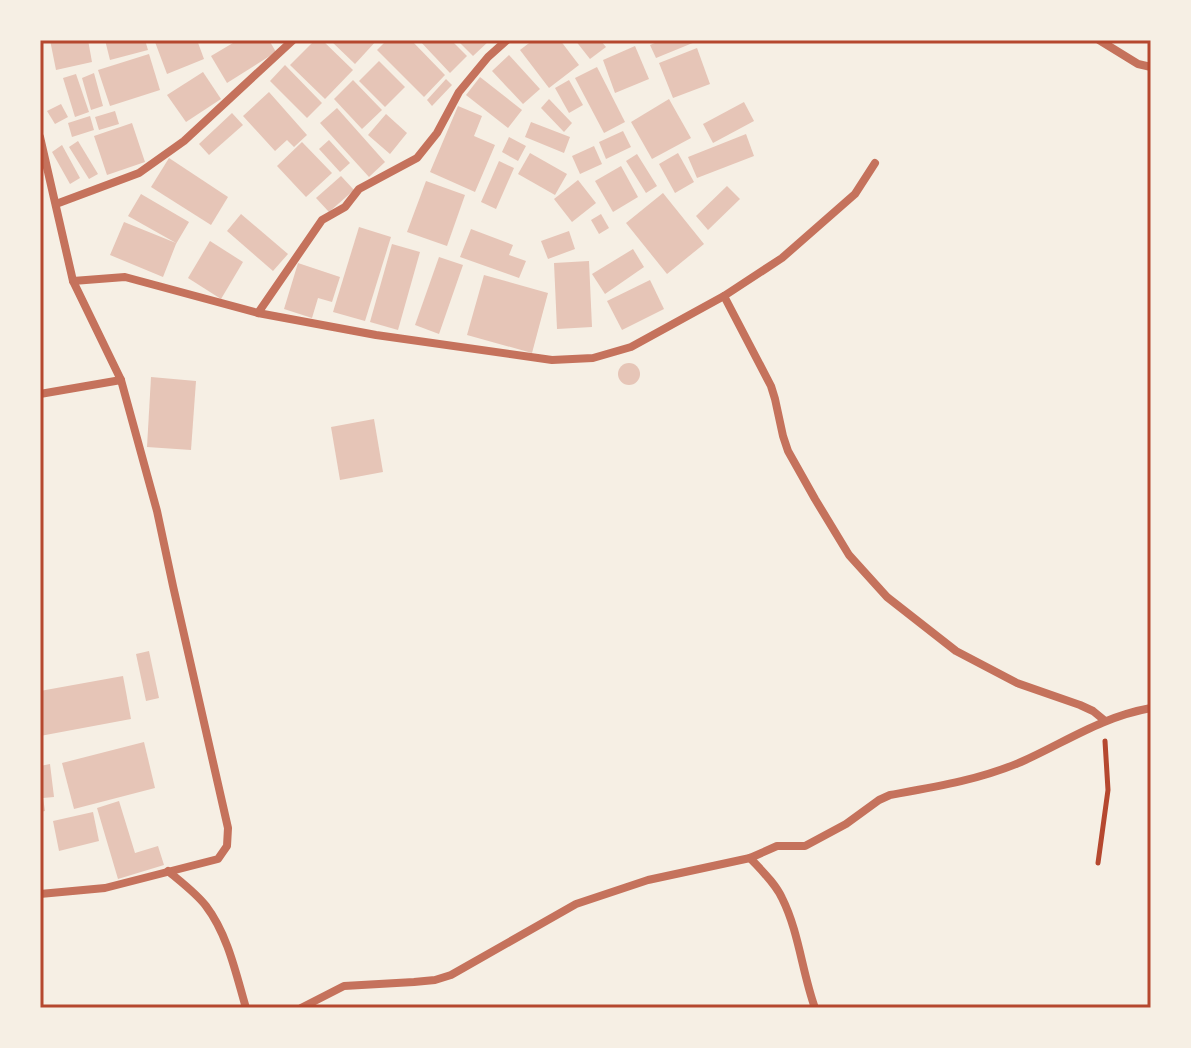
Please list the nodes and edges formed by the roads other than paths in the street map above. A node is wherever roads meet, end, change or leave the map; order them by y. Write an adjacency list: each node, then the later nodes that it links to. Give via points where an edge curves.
1 (293, 40): 7 (street, via 184,141 139,173)
2 (507, 40): 10 (street, via 459,92 417,158 359,189 345,207 322,220)
3 (1099, 40): 4 (street)
4 (1151, 67)
5 (40, 137): 7 (street)
6 (875, 163): 9 (street, via 855,194 782,258)
7 (56, 204): 8 (street)
8 (73, 281): 10 (street, via 125,277); 11 (street)
9 (724, 296): 10 (street, via 631,347 593,358 552,360); 14 (street, via 771,386 788,451 849,555 887,597 956,651)
10 (258, 313)
11 (121, 380): 12 (street); 16 (street, via 157,511 228,828 227,846 218,859)
12 (40, 394)
13 (1151, 708): 14 (street)
14 (1104, 720): 15 (street, via 973,779 890,795 805,846 777,846)
15 (750, 858): 19 (street, via 648,880 576,904 451,975 344,986); 20 (street, via 782,897)
16 (168, 871): 17 (street, via 105,888); 18 (street, via 214,918)
17 (40, 894)
18 (246, 1008)
19 (301, 1008)
20 (815, 1008)

